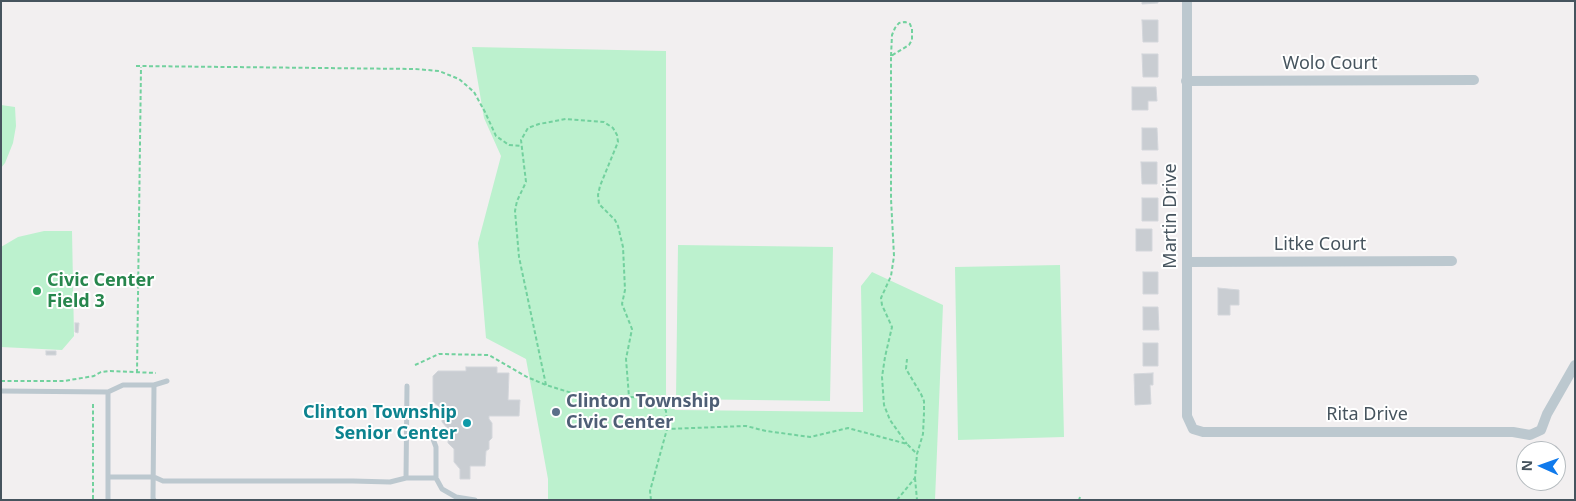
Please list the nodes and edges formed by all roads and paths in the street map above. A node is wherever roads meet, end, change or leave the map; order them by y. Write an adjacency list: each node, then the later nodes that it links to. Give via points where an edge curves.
1 (1187, 1): 6 (street, Martin Drive)
2 (891, 56): 2 (path, via 894,28 899,23 910,24 912,40); 29 (path, via 894,256 891,276 881,298 892,334 885,357 882,390 890,420)
3 (136, 66): 4 (path)
4 (141, 67): 7 (path, via 440,71 459,79 474,92 496,136 509,145); 13 (path)
5 (1474, 80): 6 (street, Wolo Court)
6 (1186, 81): 9 (street, Martin Drive)
7 (522, 146): 20 (path, via 526,182 515,212 519,257); 24 (path, via 528,128 566,119 604,122 617,135 616,149 598,195 599,204 615,220 624,247 625,290 622,304 632,329 626,359)
8 (1452, 260): 9 (street, Litke Court)
9 (1188, 262): 27 (street, Martin Drive, via 1187,416)
10 (907, 359): 30 (path, via 906,369 924,402 923,434)
11 (415, 365): 20 (path, via 439,354 489,355)
12 (1575, 365): 27 (street, Rita Drive, via 1541,430 1530,435 1513,432 1203,432)
13 (137, 373): 14 (path); 15 (path, via 110,371)
14 (156, 373)
15 (94, 376): 16 (path, via 64,381); 17 (path)
16 (1, 381)
17 (94, 381)
18 (167, 381): 19 (lane)
19 (154, 385): 23 (lane, via 123,385); 32 (lane)
20 (546, 385): 24 (path, via 588,398)
21 (407, 386): 28 (lane)
22 (1, 391): 23 (lane)
23 (108, 392): 31 (lane)
24 (629, 397): 26 (path, via 658,400 666,411)
25 (93, 404): 36 (path)
26 (667, 428): 29 (path, via 746,426 810,437 848,428); 40 (path, via 650,491)
27 (1193, 429)
28 (406, 433): 33 (lane); 34 (lane, via 426,434 433,439)
29 (907, 444): 30 (path)
30 (917, 454): 35 (path)
31 (108, 477): 32 (lane); 37 (lane)
32 (154, 477): 33 (lane, via 163,481 352,482 390,482); 38 (lane)
33 (406, 478): 34 (lane)
34 (436, 478): 39 (lane, via 449,494)
35 (915, 478): 41 (path); 42 (path)
36 (93, 500)
37 (108, 500)
38 (154, 500)
39 (475, 500)
40 (651, 500)
41 (897, 500)
42 (917, 500)

